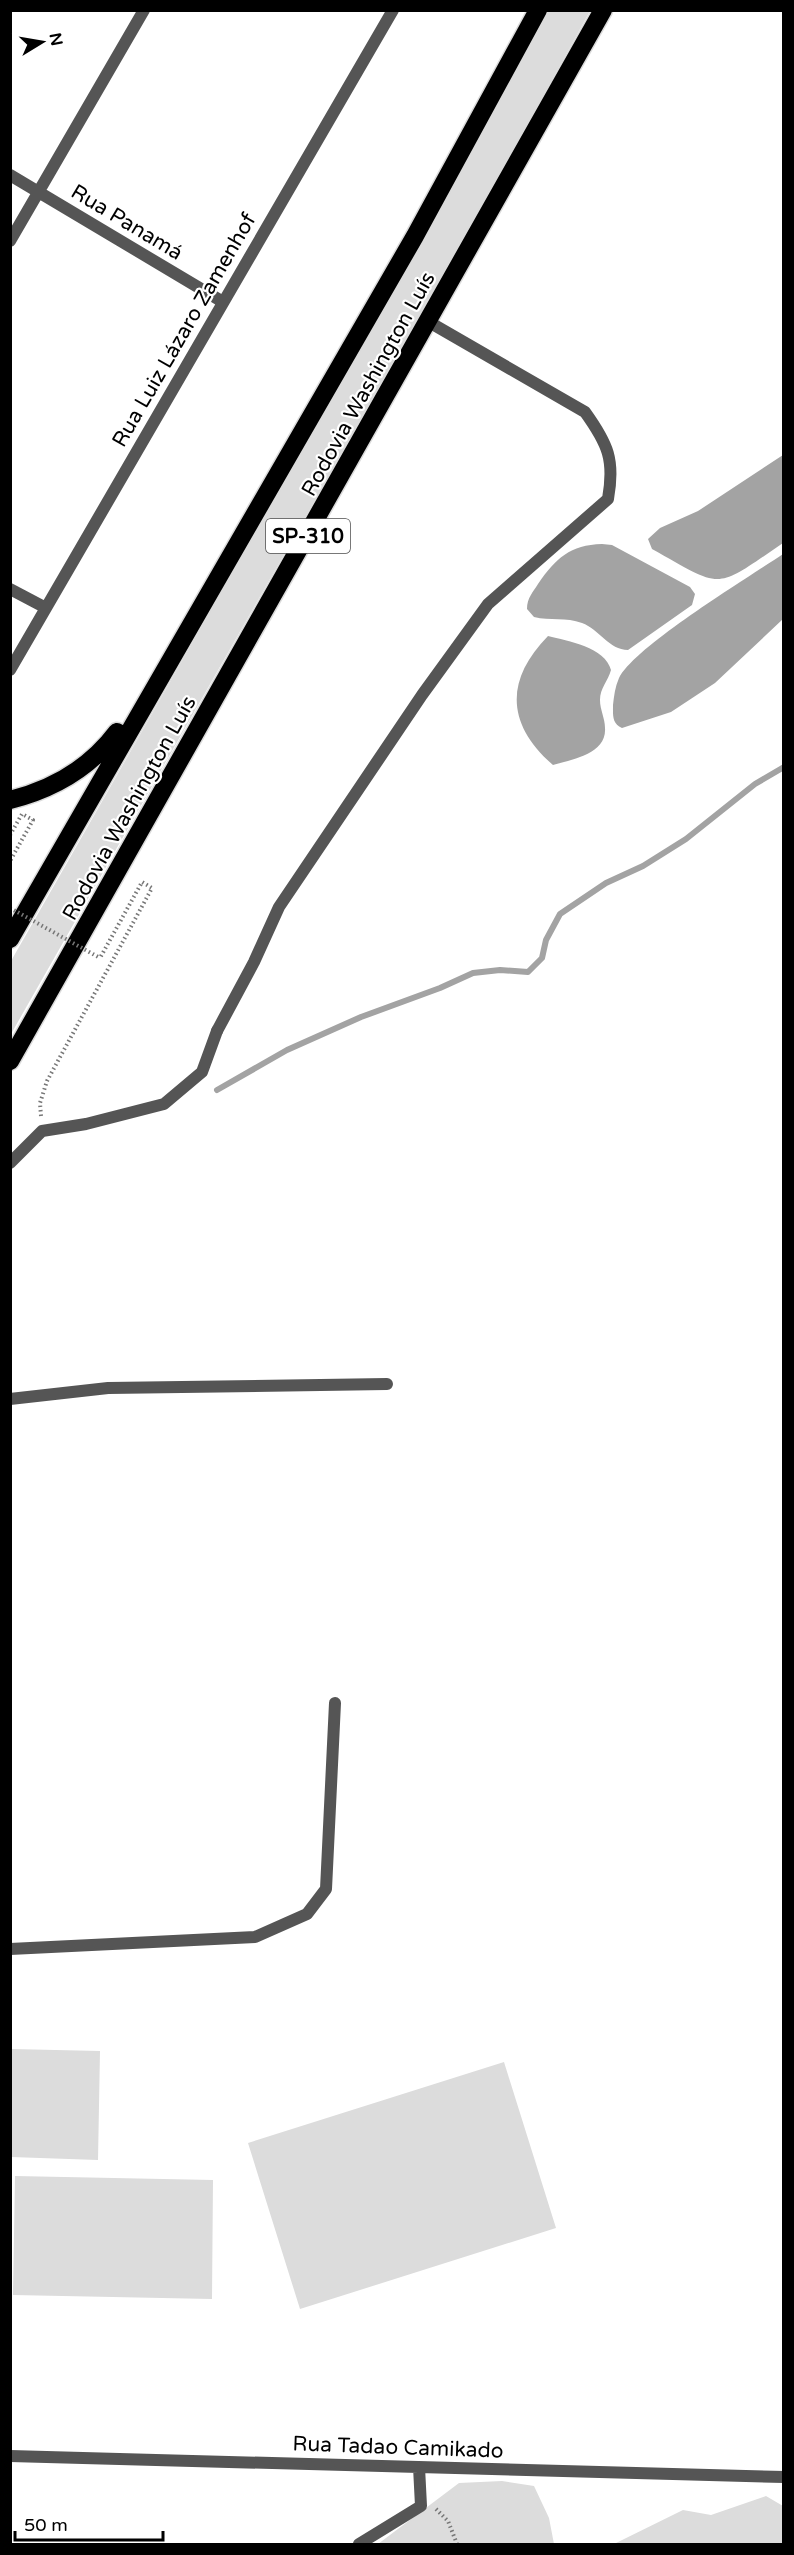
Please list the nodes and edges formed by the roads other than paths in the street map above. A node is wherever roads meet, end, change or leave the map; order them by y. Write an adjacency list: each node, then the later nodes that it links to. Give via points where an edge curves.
1 (144, 10): 6 (street)
2 (393, 10): 8 (street, Rua Luiz Lázaro Zamenhof)
3 (538, 10): 12 (highway, Rodovia Washington Luís / SP-310, via 415,236)
4 (603, 10): 9 (highway, Rodovia Washington Luís / SP-310)
5 (10, 176): 6 (street, Rua Panamá)
6 (39, 192): 7 (street); 8 (street, Rua Panamá)
7 (10, 241)
8 (223, 302): 11 (street, Rua Luiz Lázaro Zamenhof)
9 (429, 322): 16 (highway, Rodovia Washington Luís / SP-310); 19 (street, via 585,412 601,435 611,460 608,499 488,604 422,695 279,906 217,1031 202,1072 164,1104 42,1131)
10 (10, 589): 11 (street)
11 (46, 608): 13 (street, Rua Luiz Lázaro Zamenhof)
12 (166, 665): 14 (highway, via 103,751 56,784); 15 (highway, Rodovia Washington Luís / SP-310)
13 (10, 670)
14 (10, 800)
15 (10, 939)
16 (59, 978): 17 (highway, Rodovia Washington Luís / SP-310); 18 (highway)
17 (10, 1061)
18 (10, 1075)
19 (10, 1163)
20 (387, 1383): 21 (street, via 108,1388)
21 (10, 1399)
22 (335, 1703): 23 (street, via 326,1889 307,1914 255,1937)
23 (10, 1949)
24 (10, 2456): 25 (street, Rua Tadao Camikado)
25 (419, 2467): 26 (street, Rua Tadao Camikado); 27 (street, via 421,2505)
26 (783, 2477)
27 (359, 2544)

